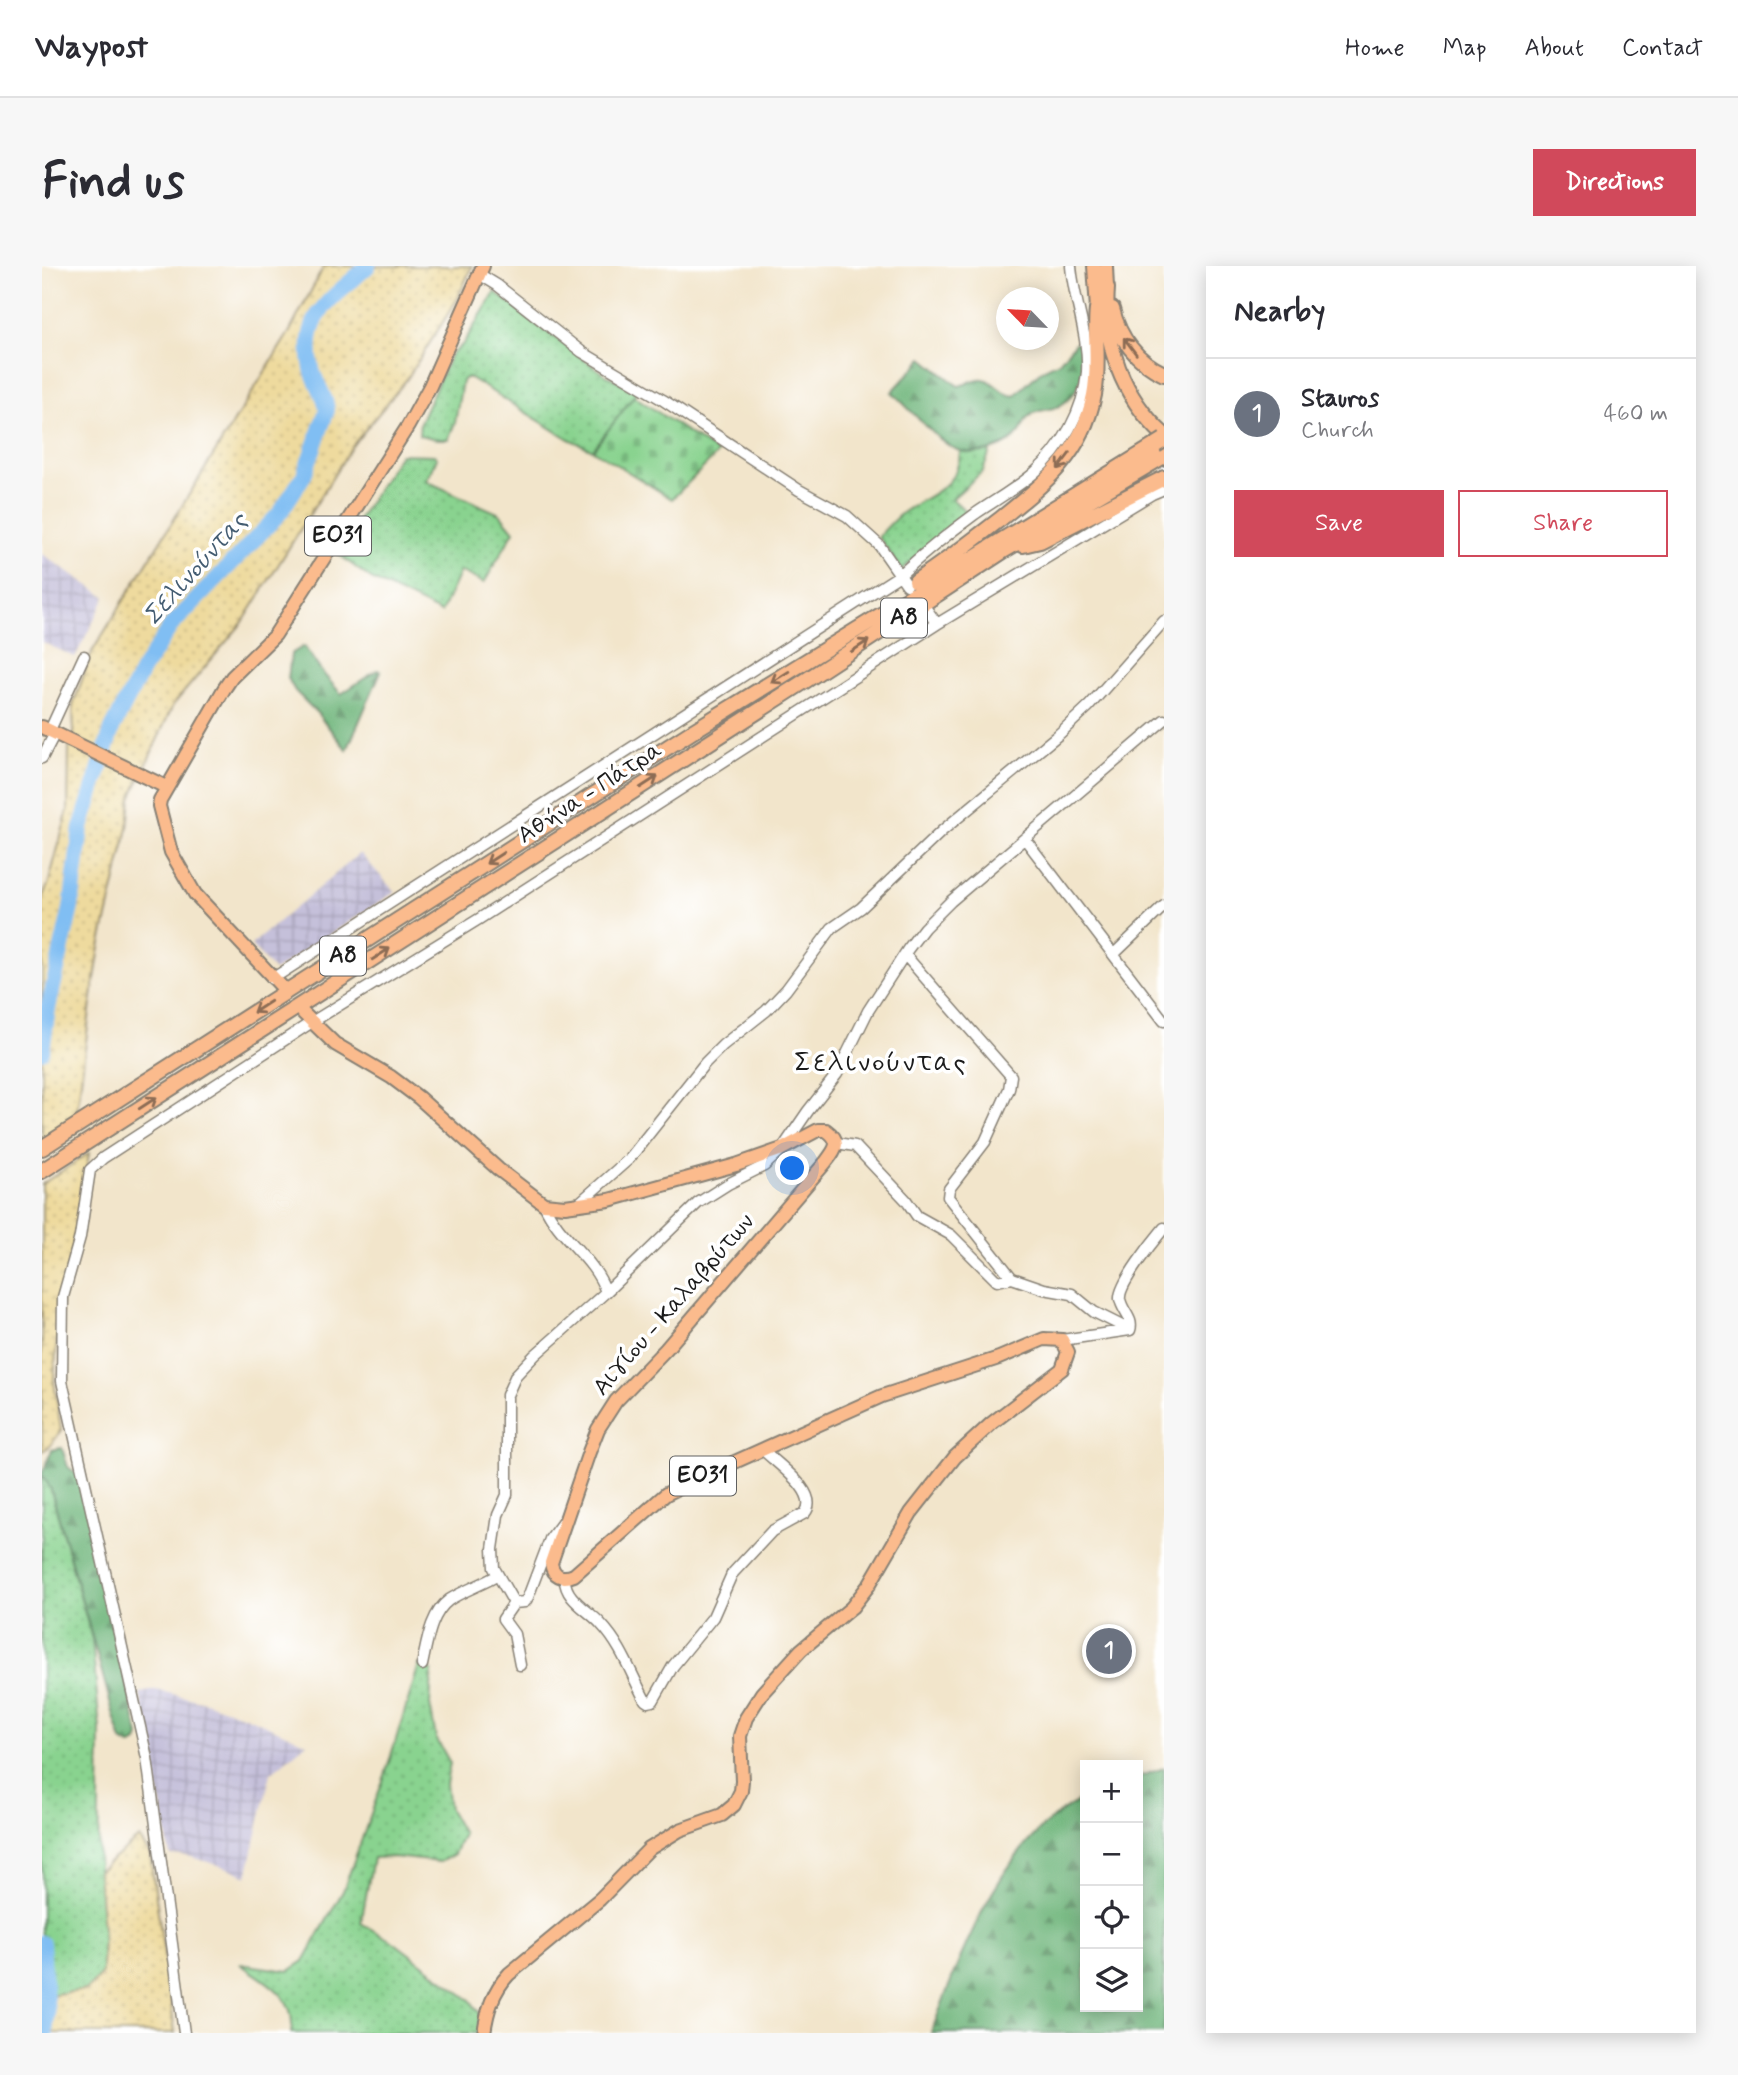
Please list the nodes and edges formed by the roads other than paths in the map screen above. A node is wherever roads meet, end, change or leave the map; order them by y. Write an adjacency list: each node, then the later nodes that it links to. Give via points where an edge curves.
1 (1071, 266): 12 (street, via 1085,334 1087,372 1080,408 1067,434 1034,473)
2 (1094, 266): 6 (main road)
3 (1106, 266): 5 (main road)
4 (481, 270): 12 (street, via 582,352 847,516 879,545); 23 (main road, ΕΟ31, via 408,426 275,635 232,677)
5 (1107, 288): 7 (highway, one-way to 5, via 1140,358 1124,339); 8 (highway, via 1114,358)
6 (1097, 309): 8 (highway, via 1105,354 1118,386 1136,416); 15 (highway, one-way to 15, via 1095,392 1084,428 1066,460 1040,487 906,588)
7 (1164, 374)
8 (1162, 444): 11 (highway, Αθήνα - Πάτρα / Α8); 15 (highway, Αθήνα - Πάτρα / Α8)
9 (1164, 478): 11 (highway, via 1040,541)
10 (1164, 489): 17 (street)
11 (1005, 550): 38 (highway, Αθήνα - Πάτρα / Α8, one-way to 11)
12 (900, 575): 13 (street); 22 (street)
13 (907, 585)
14 (927, 610): 17 (street)
15 (879, 615): 36 (highway, Αθήνα - Πάτρα / Α8, one-way to 36)
16 (1164, 621): 40 (street, via 1058,735 943,830 861,908 832,928 786,990 714,1054 629,1159)
17 (937, 624): 26 (street)
18 (84, 656): 20 (street)
19 (1164, 720): 27 (street)
20 (49, 730): 21 (street); 23 (main road)
21 (42, 758)
22 (573, 785): 24 (street); 31 (street)
23 (166, 787): 31 (main road, ΕΟ31, via 159,806 179,868 195,894)
24 (585, 796)
25 (612, 816): 26 (street)
26 (623, 825): 33 (street, via 479,919)
27 (1025, 839): 29 (street); 30 (street, via 947,905)
28 (1164, 906): 29 (street)
29 (1114, 954): 34 (street)
30 (905, 955): 37 (street, via 868,1011 837,1074); 42 (street, via 1011,1076 985,1142 947,1193)
31 (272, 979): 32 (main road, ΕΟ31)
32 (283, 988)
33 (307, 1018): 39 (main road, via 335,1044 419,1098); 53 (street, via 90,1170 80,1237 63,1297 62,1381 147,1758)
34 (1164, 1021)
35 (836, 1143): 37 (main road, via 826,1130 818,1130); 42 (street, via 855,1146 917,1216 951,1235 997,1281); 47 (main road, Αιγίου - Καλαβρύτων, via 825,1163 616,1401 594,1441)
36 (42, 1148)
37 (782, 1149): 40 (main road, via 609,1200); 43 (street, via 764,1166 698,1203)
38 (42, 1171)
39 (544, 1204): 40 (main road); 43 (street, via 566,1239 591,1262)
40 (578, 1204)
41 (1164, 1228): 44 (street, via 1122,1291)
42 (1012, 1278): 44 (street, via 1073,1294 1094,1312)
43 (606, 1292): 48 (street, via 535,1355 509,1387 507,1495 498,1515 493,1549)
44 (1130, 1330): 45 (street)
45 (1062, 1340): 46 (main road, ΕΟ31, via 1044,1339 900,1389); 54 (main road, via 1068,1352 1062,1369 955,1457 911,1513 852,1607 801,1650 757,1700 740,1736 742,1782 734,1805 649,1849 600,1899 509,1974 493,1996)
46 (763, 1450): 49 (main road, ΕΟ31, via 666,1494); 49 (street, via 806,1491 809,1508 772,1531 732,1574 713,1617 673,1666 653,1701 643,1698 614,1640 569,1594)
47 (568, 1516): 49 (main road, Αιγίου - Καλαβρύτων, via 551,1563 554,1574); 50 (street, via 550,1539 525,1602)
48 (498, 1575): 50 (street); 51 (street, via 447,1602 439,1611)
49 (565, 1578)
50 (514, 1603): 52 (street, via 503,1619 514,1634)
51 (422, 1665)
52 (520, 1665)
53 (184, 2033)
54 (484, 2033)

